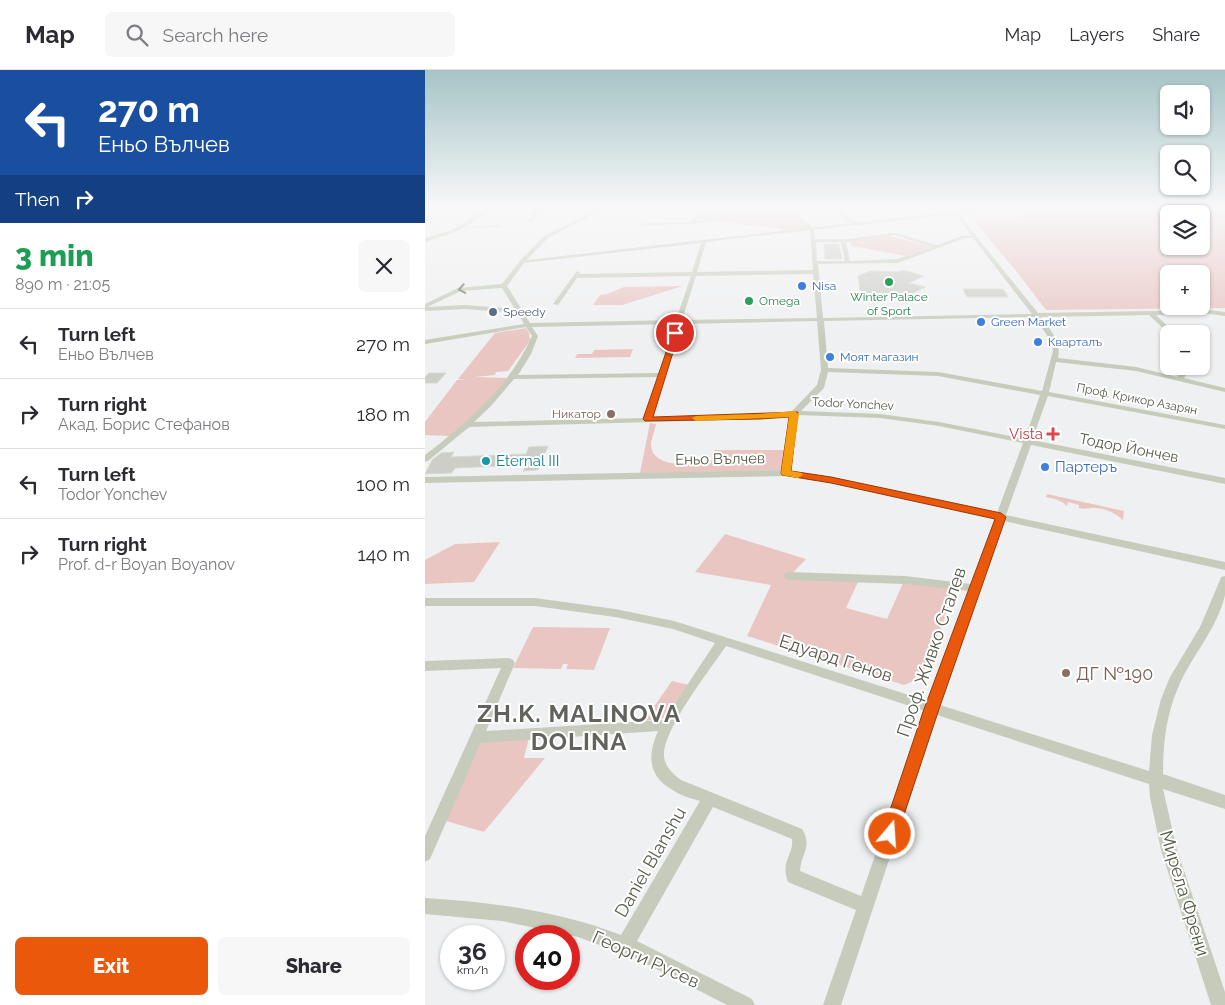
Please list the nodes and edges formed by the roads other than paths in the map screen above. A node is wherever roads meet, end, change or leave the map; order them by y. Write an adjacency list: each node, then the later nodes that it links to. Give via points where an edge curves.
1 (531, 253): 8 (street)
2 (607, 253): 8 (street)
3 (701, 253): 12 (street)
4 (814, 253): 10 (street)
5 (846, 253): 9 (street)
6 (921, 253): 9 (street, via 898,261)
7 (987, 253): 19 (street, Проф. Живко Сталев)
8 (522, 262): 13 (street)
9 (848, 262): 10 (street)
10 (815, 263): 11 (street)
11 (816, 272): 12 (street); 20 (street)
12 (694, 274): 14 (street, via 576,275); 21 (street)
13 (504, 286): 15 (street, one-way to 15, via 460,288); 16 (street)
14 (556, 304)
15 (425, 307): 16 (street)
16 (519, 311): 22 (street)
17 (1150, 313): 18 (street); 19 (street); 23 (street)
18 (1225, 314)
19 (1037, 315): 20 (street); 25 (street, Проф. Живко Сталев, via 1054,341)
20 (821, 319): 21 (street); 26 (street)
21 (679, 321): 22 (street); 27 (street)
22 (529, 325): 24 (street); 29 (street, via 535,336)
23 (1163, 325)
24 (425, 342)
25 (1054, 360): 30 (street, via 1136,369); 32 (street, Проф. Живко Сталев)
26 (825, 370): 32 (street, Проф. Крикор Азарян, via 937,374); 33 (street, via 821,386)
27 (662, 375): 29 (street); 34 (street)
28 (1182, 375): 30 (street)
29 (512, 377): 35 (street)
30 (1180, 378): 31 (street)
31 (1225, 390)
32 (1045, 393): 36 (street, Проф. Крикор Азарян); 37 (street, Проф. Живко Сталев)
33 (794, 414): 34 (street, Todor Yonchev); 37 (street, Todor Yonchev, via 880,416); 39 (street)
34 (648, 419): 35 (street, Todor Yonchev)
35 (465, 425): 38 (street)
36 (1225, 427)
37 (1027, 442): 41 (street, Тодор Йончев); 42 (street, Проф. Живко Сталев)
38 (425, 459)
39 (786, 473): 40 (street, Еньо Вълчев); 42 (street, Еньо Вълчев)
40 (425, 480)
41 (1225, 481)
42 (1001, 517): 43 (street, Еньо Вълчев); 46 (street, Проф. Живко Сталев)
43 (1225, 566)
44 (789, 576): 46 (street, via 905,580)
45 (1225, 580): 53 (street, Мирела Френи, via 1203,633 1176,675 1166,700)
46 (975, 588): 50 (street, Проф. Живко Сталев)
47 (425, 602): 48 (street, Едуард Генов, via 535,602 576,607 673,625)
48 (723, 641): 50 (street, Едуард Генов); 51 (street)
49 (425, 666): 52 (street, via 509,663)
50 (932, 709): 53 (street, Едуард Генов); 58 (street, Проф. Живко Сталев)
51 (667, 725): 52 (street); 54 (street, via 661,734 657,754 659,766 666,778)
52 (478, 737): 56 (street)
53 (1156, 780): 55 (street, Едуард Генов); 62 (street, Мирела Френи, via 1157,797 1175,870)
54 (709, 799): 58 (street, via 797,834 800,842 792,869 795,876); 59 (street, Daniel Blanshu)
55 (1225, 802)
56 (425, 854)
57 (425, 906): 59 (street, Георги Русев, via 514,915 571,927)
58 (866, 906): 61 (street, Проф. Живко Сталев)
59 (625, 945): 60 (street, Георги Русев)
60 (746, 1005)
61 (832, 1005)
62 (1219, 1005)

